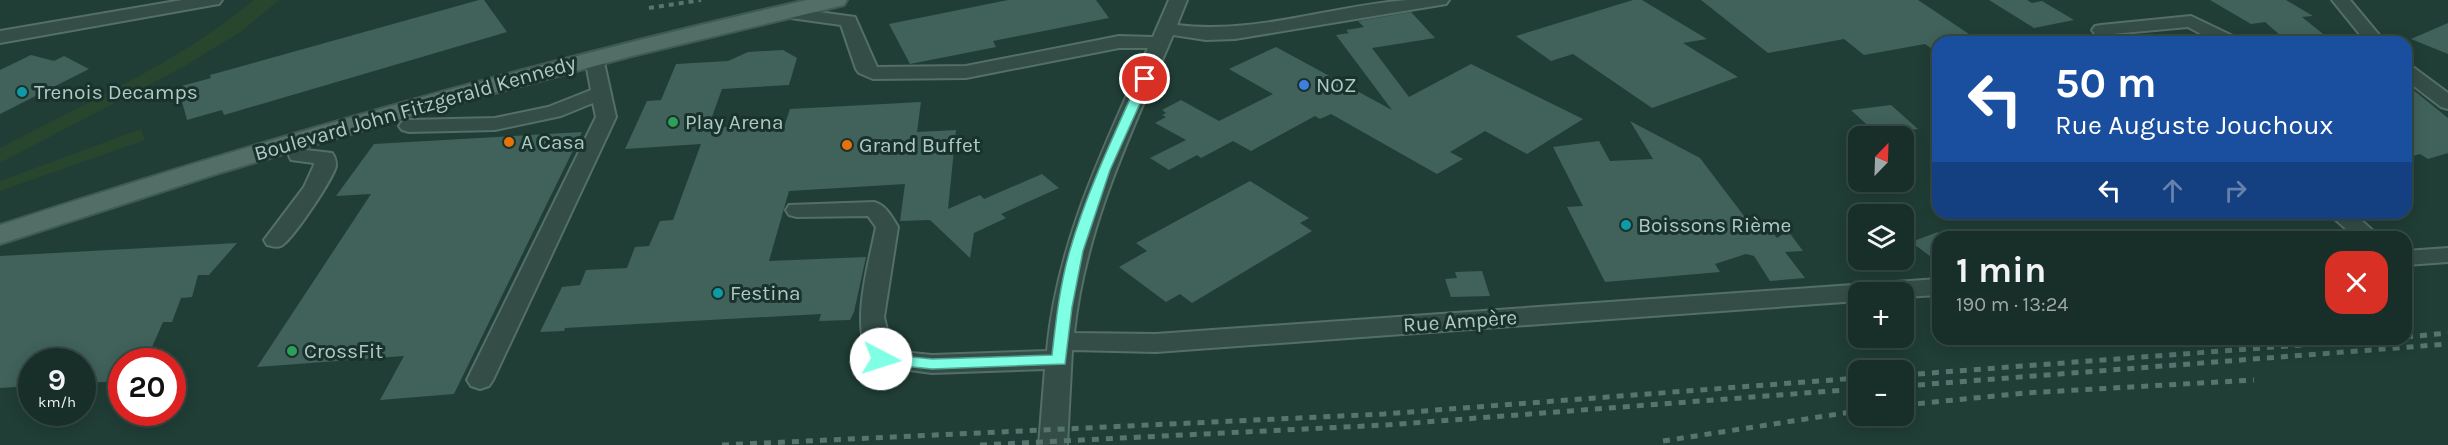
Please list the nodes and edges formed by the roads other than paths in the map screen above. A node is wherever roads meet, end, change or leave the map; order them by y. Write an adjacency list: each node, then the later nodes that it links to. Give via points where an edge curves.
1 (213, 0): 11 (street)
2 (836, 0): 6 (main road, Boulevard John Fitzgerald Kennedy)
3 (1178, 0): 8 (street)
4 (1440, 0): 8 (street, via 1235,33)
5 (2341, 0): 10 (street)
6 (791, 6): 8 (street, via 849,21 866,69 873,73 966,72); 12 (main road, Boulevard John Fitzgerald Kennedy); 20 (main road, Boulevard John Fitzgerald Kennedy, via 550,58 321,121)
7 (2101, 30): 9 (street, via 2191,21)
8 (1164, 36): 29 (street, via 1104,170 1076,251)
9 (2219, 36)
10 (2371, 36)
11 (0, 37)
12 (594, 58): 14 (street); 17 (main road, Boulevard John Fitzgerald Kennedy)
13 (2412, 76): 15 (street)
14 (602, 92): 16 (street, via 554,112 495,124); 30 (street, via 606,117)
15 (2448, 103)
16 (409, 126)
17 (293, 141): 22 (main road, Boulevard John Fitzgerald Kennedy); 23 (street, via 298,156 319,155 327,163 322,176)
18 (797, 210): 29 (street, Rue Ampère, via 874,209 887,227 872,317 881,359 932,364)
19 (2346, 219): 21 (street)
20 (0, 222)
21 (2362, 231)
22 (0, 236)
23 (275, 240)
24 (2448, 255): 25 (street)
25 (2412, 258)
26 (1932, 287): 27 (street)
27 (1914, 289)
28 (1848, 294): 29 (street, Rue Ampère)
29 (1060, 351): 31 (street)
30 (480, 380)
31 (1053, 445)

